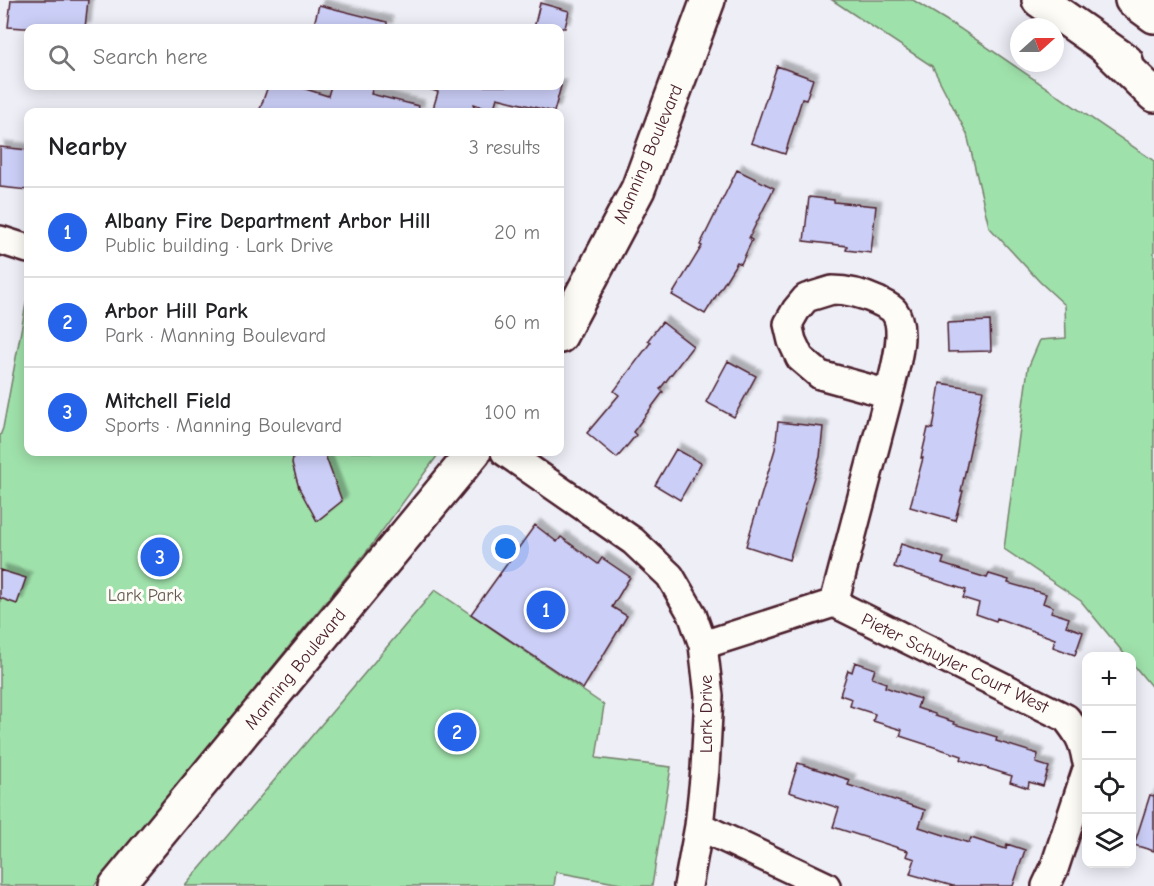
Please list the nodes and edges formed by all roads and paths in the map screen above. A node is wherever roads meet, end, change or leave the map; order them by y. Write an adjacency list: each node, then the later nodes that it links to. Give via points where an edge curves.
1 (708, 0): 10 (main road, Manning Boulevard, via 638,189)
2 (1039, 0): 5 (main road)
3 (1132, 0): 4 (main road)
4 (1154, 16)
5 (1103, 45): 6 (main road); 7 (main road)
6 (1154, 82)
7 (1154, 95)
8 (0, 240): 9 (street)
9 (24, 248)
10 (564, 328)
11 (889, 394): 11 (street, via 901,335 892,308 846,290 806,298 788,324 800,358 820,375); 14 (street)
12 (471, 456): 19 (main road, Manning Boulevard)
13 (511, 456): 15 (street, Lark Drive, via 633,541 670,576 692,614)
14 (834, 603): 15 (street); 16 (street, Pieter Schuyler Court West, via 1066,718)
15 (703, 645): 18 (street, Lark Drive, via 709,696)
16 (1082, 743)
17 (1082, 784): 22 (street)
18 (699, 826): 20 (street, Lark Drive); 21 (street)
19 (116, 886)
20 (688, 886)
21 (826, 886)
22 (1046, 886)

